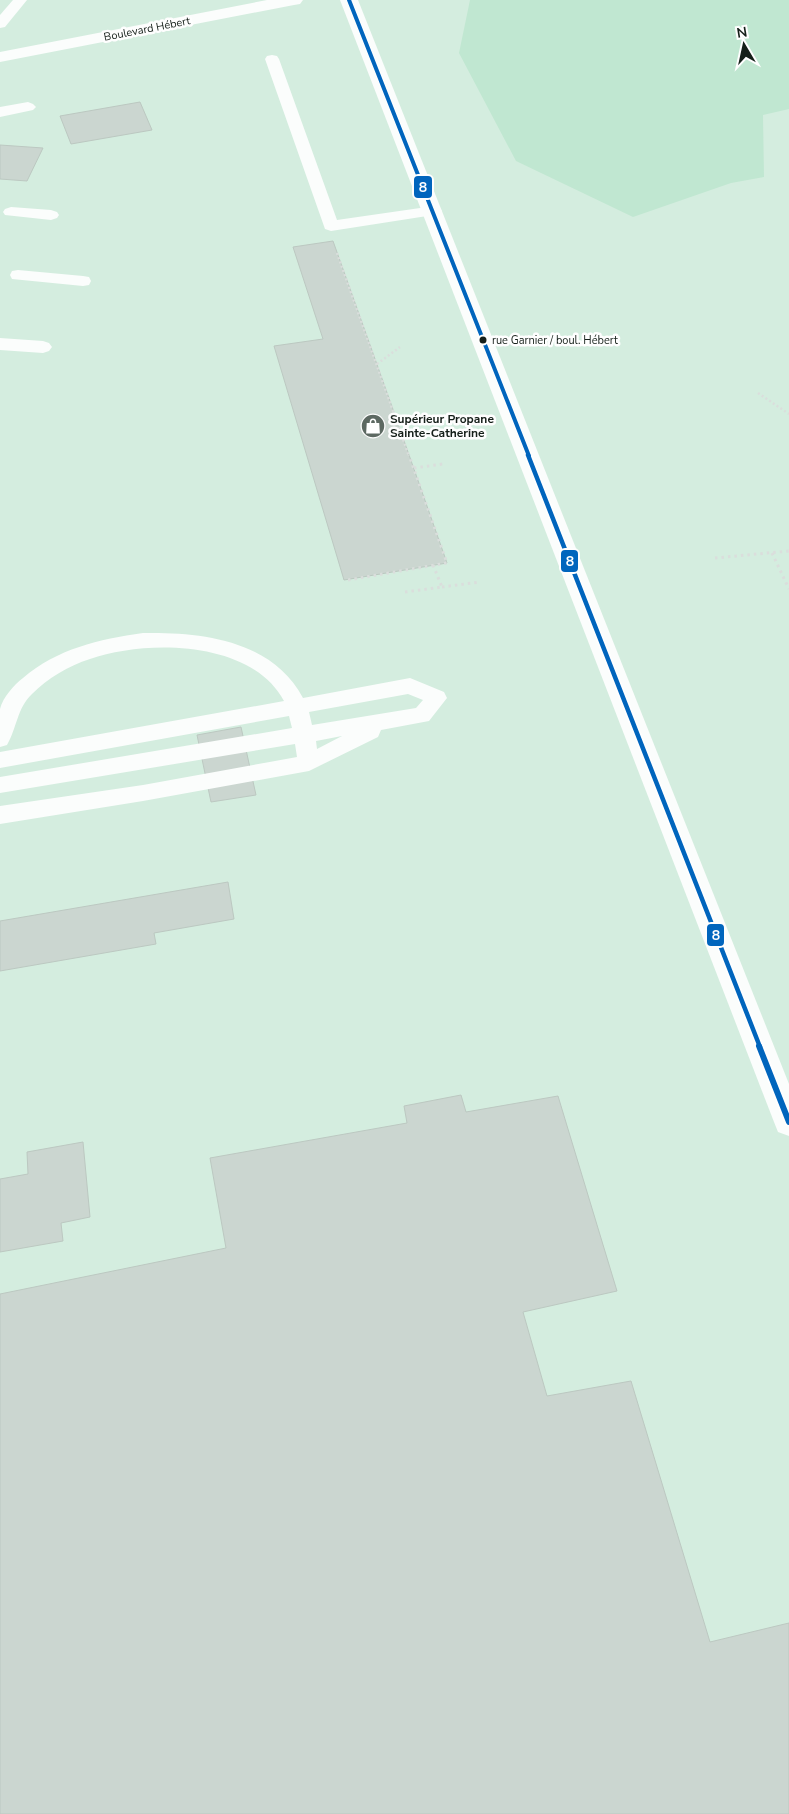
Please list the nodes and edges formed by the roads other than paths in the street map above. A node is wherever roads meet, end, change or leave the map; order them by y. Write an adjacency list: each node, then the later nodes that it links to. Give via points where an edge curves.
1 (20, 0): 4 (lane)
2 (294, 0): 5 (street, Boulevard Hébert)
3 (350, 0): 9 (street)
4 (0, 24)
5 (0, 57)
6 (272, 59): 9 (lane, via 331,226)
7 (28, 107): 8 (lane)
8 (0, 112)
9 (434, 211): 25 (street)
10 (11, 212): 11 (lane)
11 (51, 215)
12 (18, 275): 13 (lane)
13 (83, 281)
14 (0, 344): 15 (lane)
15 (43, 347)
16 (297, 706): 17 (lane, via 410,686 437,698 422,715); 18 (lane); 19 (lane, via 281,680 241,654 206,644 170,640 116,644 60,662 35,680 16,700); 20 (lane)
17 (390, 722): 18 (lane); 21 (lane)
18 (304, 735): 21 (lane); 22 (lane)
19 (0, 739)
20 (0, 760)
21 (309, 763): 24 (lane)
22 (0, 785)
23 (0, 791): 24 (lane)
24 (3, 815)
25 (789, 1122)

